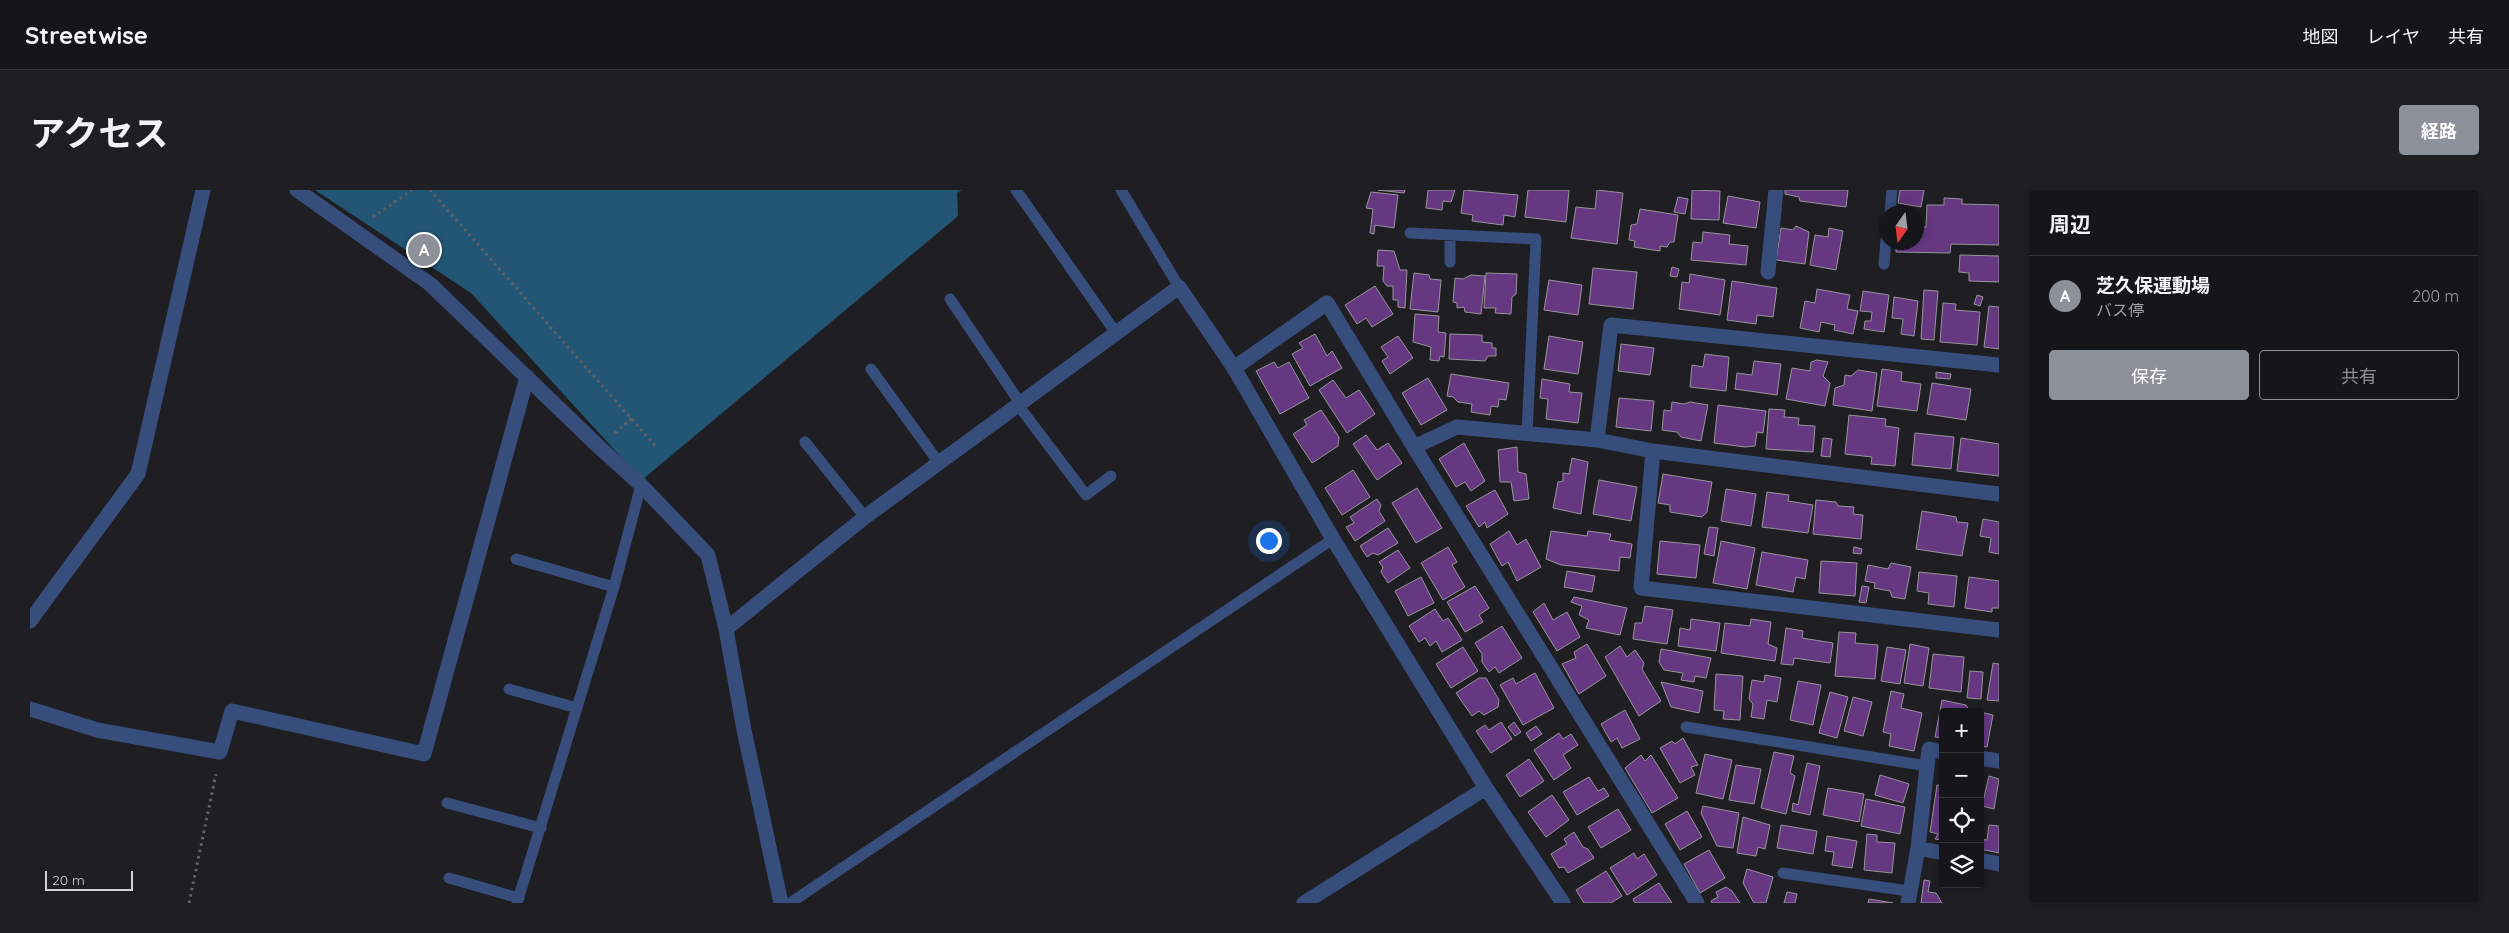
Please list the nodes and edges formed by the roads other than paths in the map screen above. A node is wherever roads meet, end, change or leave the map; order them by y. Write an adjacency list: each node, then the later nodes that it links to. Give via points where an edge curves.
1 (203, 190): 35 (street, via 138,474)
2 (297, 190): 20 (street, via 430,284)
3 (1016, 190): 16 (lane)
4 (1121, 190): 14 (lane)
5 (1776, 190): 13 (street)
6 (1892, 190): 7 (lane)
7 (1891, 205)
8 (1410, 233): 9 (lane)
9 (1450, 235): 11 (lane); 22 (lane, via 1536,240)
10 (1885, 250): 12 (lane)
11 (1450, 262)
12 (1884, 264)
13 (1768, 272)
14 (1179, 287): 16 (street); 18 (street)
15 (950, 299): 21 (lane)
16 (1116, 333): 21 (street)
17 (1999, 365): 23 (street, via 1611,326)
18 (1234, 368): 25 (street, via 1327,303); 32 (street)
19 (870, 369): 27 (lane)
20 (527, 377): 29 (street); 40 (street, via 424,754 232,711 220,752 97,730)
21 (1019, 404): 27 (street); 28 (lane, via 1086,495)
22 (1527, 434): 23 (street); 25 (street, via 1457,426)
23 (1597, 440): 26 (street)
24 (805, 442): 31 (lane)
25 (1414, 447): 61 (street)
26 (1653, 451): 30 (street); 37 (street, via 1641,588)
27 (939, 462): 31 (street)
28 (1111, 476)
29 (641, 485): 34 (lane); 36 (street, via 708,555)
30 (1999, 494)
31 (865, 517): 36 (street)
32 (1333, 539): 46 (street); 58 (lane)
33 (516, 559): 34 (lane)
34 (614, 587): 39 (lane)
35 (30, 621)
36 (726, 629): 57 (street)
37 (1999, 630)
38 (509, 690): 39 (lane)
39 (577, 708): 48 (lane)
40 (30, 710)
41 (1686, 727): 45 (lane)
42 (1939, 751): 45 (street, via 1929,750)
43 (1984, 759): 44 (street)
44 (1999, 761)
45 (1927, 766): 49 (street)
46 (1486, 788): 59 (street); 60 (street)
47 (447, 802): 48 (lane)
48 (541, 828): 56 (lane)
49 (1918, 848): 50 (street); 55 (street)
50 (1939, 852)
51 (1984, 861): 52 (street)
52 (1999, 864)
53 (1783, 872): 55 (lane)
54 (449, 878): 56 (lane)
55 (1909, 897)
56 (518, 901)
57 (781, 903)
58 (790, 903)
59 (1304, 903)
60 (1563, 903)
61 (1697, 903)

